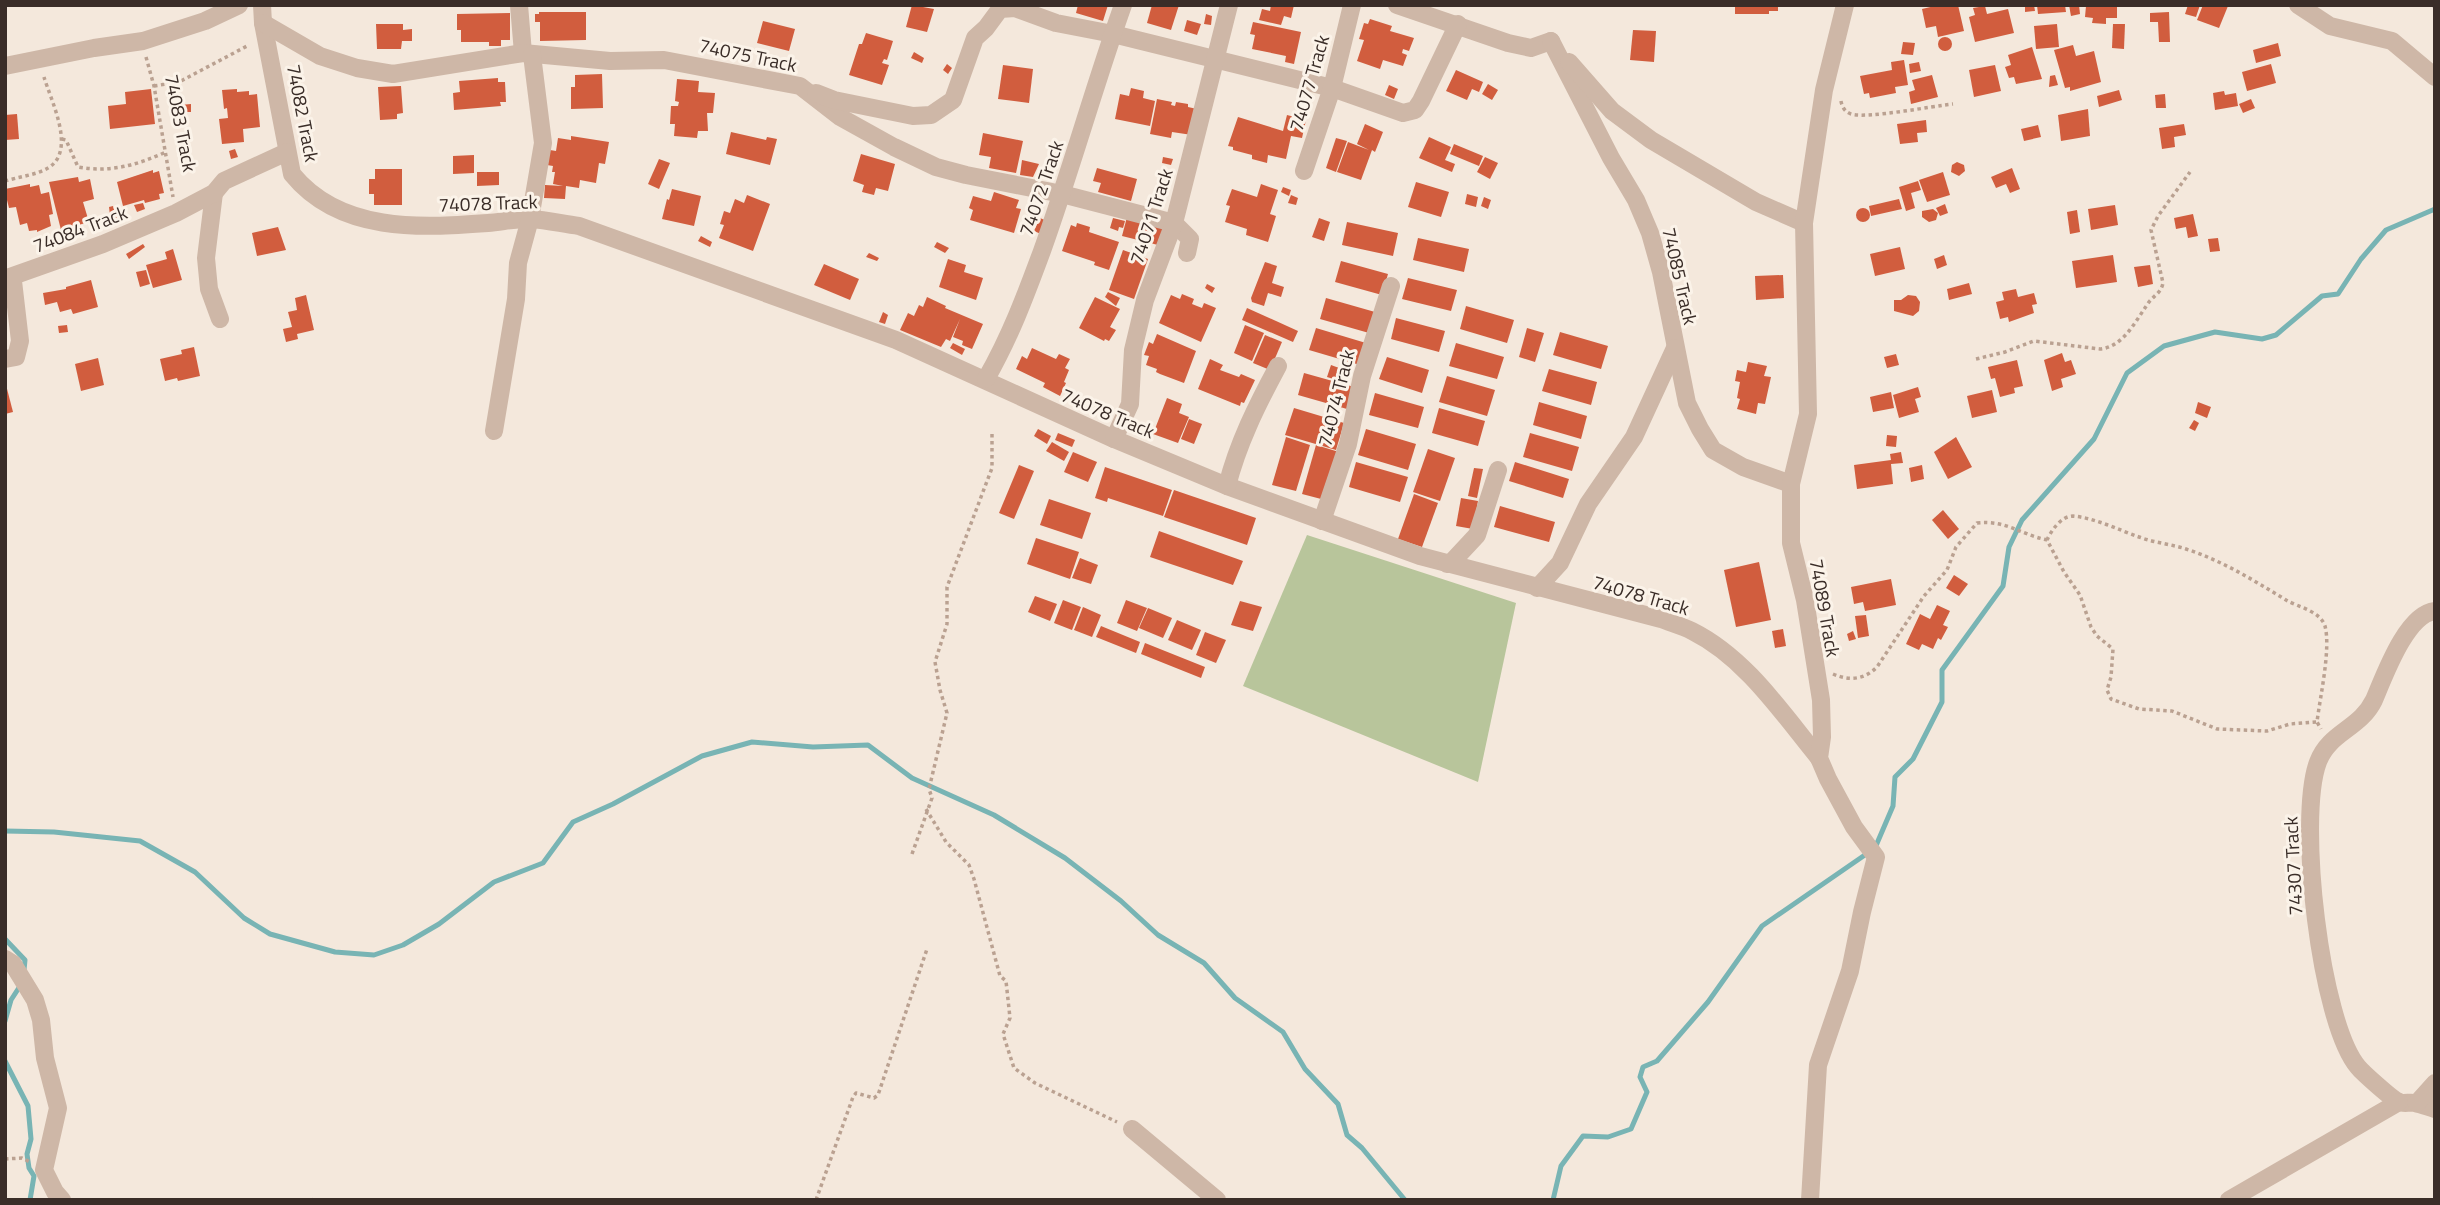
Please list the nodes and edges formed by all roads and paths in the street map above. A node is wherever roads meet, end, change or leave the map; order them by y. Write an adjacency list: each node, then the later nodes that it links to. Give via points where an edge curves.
1 (239, 5): 12 (street)
2 (519, 5): 14 (street)
3 (1123, 5): 11 (street, 74072 Track)
4 (1229, 5): 16 (street, 74071 Track)
5 (1352, 5): 21 (street, 74077 Track)
6 (1397, 5): 10 (street)
7 (1845, 5): 22 (street, 74089 Track)
8 (2298, 5): 18 (street, via 2330,26 2392,41)
9 (263, 21): 14 (street, 74075 Track, via 320,56 393,74); 19 (path, via 179,82); 26 (street, 74082 Track)
10 (1458, 24): 13 (street, via 1531,48); 21 (street, via 1415,110 1403,113)
11 (1113, 34): 16 (street); 20 (street, via 1056,23 1015,8 1000,9 975,38 953,100 931,115 913,116 834,100); 31 (street, 74072 Track)
12 (142, 41): 15 (street); 19 (path, 74083 Track)
13 (1551, 41): 36 (street, via 1612,111 1651,140 1756,202); 41 (street, 74085 Track, via 1650,233)
14 (528, 54): 20 (street, 74075 Track, via 664,60); 34 (street, via 543,143)
15 (41, 57): 17 (street); 24 (path)
16 (1217, 59): 21 (street); 35 (street, 74071 Track)
17 (5, 66)
18 (2435, 77)
19 (154, 86): 25 (path, 74083 Track)
20 (800, 86): 31 (street, 74075 Track, via 840,117 936,167)
21 (1332, 88): 27 (street, 74077 Track)
22 (1824, 90): 23 (path, via 1833,89 1850,114); 36 (street, 74089 Track)
23 (1953, 104)
24 (62, 139): 25 (path, via 78,167 97,171 138,165); 29 (path, via 60,155 46,170)
25 (166, 152): 33 (path, 74083 Track)
26 (287, 152): 30 (street, 74084 Track, via 224,181); 32 (street, 74082 Track, via 292,174 304,189)
27 (1304, 171)
28 (2190, 172): 43 (path, via 2151,230 2162,289 2125,337 2100,349 2034,341)
29 (5, 181)
30 (214, 193): 33 (street, 74084 Track); 40 (street, 74083 Track, via 206,258 209,289)
31 (1062, 194): 35 (street, 74075 Track); 45 (street, 74072 Track, via 1007,343)
32 (337, 208): 34 (street, 74078 Track, via 389,225 424,227)
33 (176, 213): 38 (street, 74084 Track, via 7,278)
34 (530, 219): 45 (street, 74078 Track, via 579,226 896,340); 46 (street, via 518,263)
35 (1174, 223): 37 (street, via 1190,239); 48 (street, 74071 Track, via 1145,300 1133,350 1130,404)
36 (1804, 223): 50 (street, 74089 Track, via 1808,414)
37 (1187, 253)
38 (9, 282): 42 (street, 74084 Track, via 20,341 16,356)
39 (1391, 286): 52 (street, 74074 Track)
40 (220, 318)
41 (1675, 348): 50 (street, 74085 Track, via 1687,403 1713,450 1743,467); 55 (street, via 1634,437 1588,504 1560,563)
42 (5, 359)
43 (1976, 359)
44 (1278, 366): 51 (street, via 1235,456)
45 (986, 379): 48 (street, 74078 Track)
46 (494, 431)
47 (992, 434): 59 (path, via 992,468 947,587 947,624 935,662 947,713)
48 (1114, 439): 51 (street, 74078 Track)
49 (1498, 470): 54 (street, via 1477,536)
50 (1791, 484): 57 (street, 74089 Track, via 1791,543)
51 (1227, 485): 52 (street, 74078 Track)
52 (1322, 521): 54 (street, 74078 Track)
53 (2047, 540): 53 (path, via 2080,595 2091,628 2113,649 2107,690 2111,699 2139,709 2172,711 2217,729 2267,731 2317,722 2327,646 2325,624 2317,615 2244,573 2184,548 2100,523 2064,518); 57 (path, via 1995,522 1977,523 1868,676 1844,679 1818,666)
54 (1447, 564): 55 (street, 74078 Track)
55 (1537, 588): 58 (street, 74078 Track, via 1692,631 1749,673)
56 (2435, 611): 64 (street, 74307 Track, via 2422,616 2409,632 2366,714 2323,749 2312,781 2313,897 2336,1019 2358,1068)
57 (1813, 658): 58 (street, 74089 Track, via 1821,700)
58 (1819, 758): 72 (street, via 1876,857 1850,971 1818,1065)
59 (926, 810): 60 (path); 66 (path, via 946,842 969,865 974,879 1000,976 1006,981 1010,1018 1003,1034 1014,1068 1035,1083)
60 (912, 854)
61 (928, 949): 70 (path, via 878,1095 856,1093 853,1097)
62 (5, 960): 68 (street, via 13,964 35,1000 58,1108)
63 (2435, 1083): 64 (street)
64 (2408, 1103): 65 (street, 74307 Track); 73 (street)
65 (2435, 1109)
66 (1132, 1129): 71 (street)
67 (5, 1158): 68 (path, via 22,1158)
68 (44, 1170): 69 (street)
69 (62, 1200)
70 (816, 1200)
71 (1217, 1200)
72 (1810, 1200)
73 (2229, 1200)

